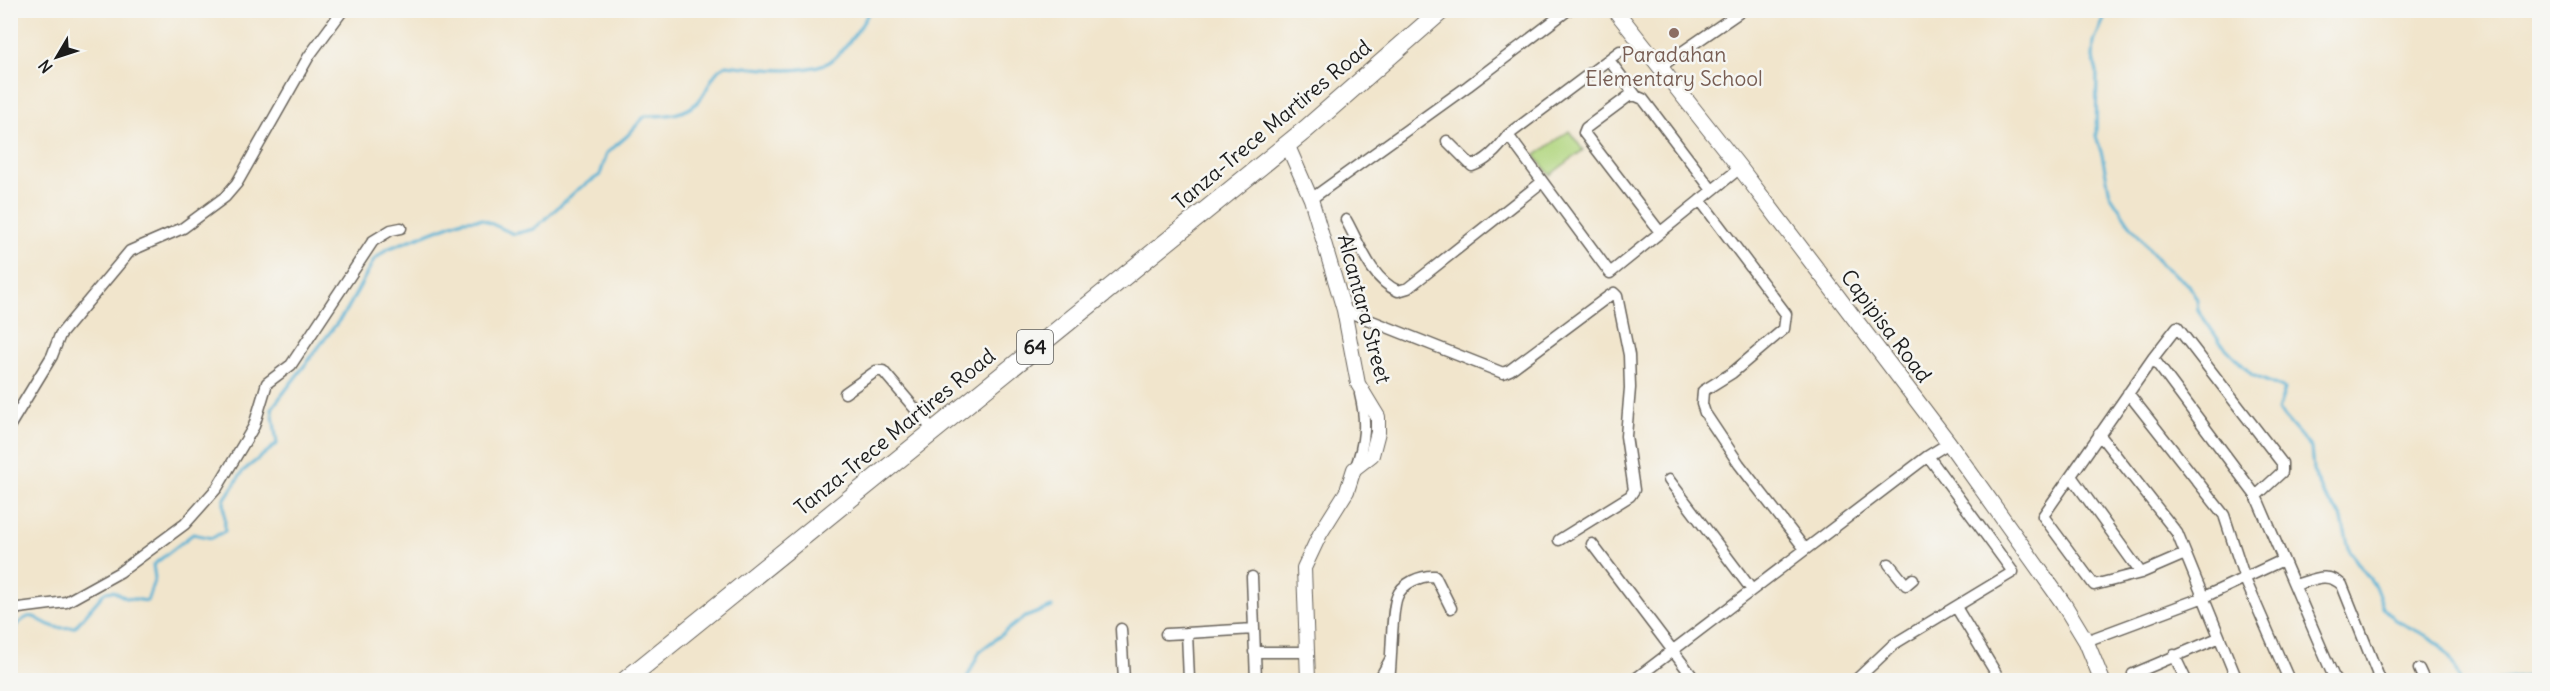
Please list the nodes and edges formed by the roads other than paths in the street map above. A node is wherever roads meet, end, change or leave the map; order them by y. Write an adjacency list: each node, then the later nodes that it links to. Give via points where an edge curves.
1 (343, 10): 25 (street, via 309,56 237,183 225,197 183,228 130,251 60,335 52,356)
2 (1442, 10): 12 (main road, Tanza-Trece Martires Road / 64)
3 (1568, 10): 16 (street)
4 (1616, 10): 8 (main road, Capipisa Road)
5 (1743, 10): 8 (street)
6 (1620, 51): 7 (street)
7 (1609, 60): 9 (street); 10 (street)
8 (1660, 67): 13 (main road, Capipisa Road)
9 (1636, 96): 15 (street, via 1643,99); 20 (street, via 1629,96 1584,133)
10 (1508, 135): 11 (street, via 1500,148 1472,166); 14 (street)
11 (1447, 141)
12 (1287, 144): 16 (street, Alcantara Street); 26 (main road, Tanza-Trece Martires Road / 64)
13 (1740, 168): 15 (street); 28 (main road, Capipisa Road)
14 (1542, 182): 18 (street, via 1408,288 1398,291 1377,276); 20 (street, via 1610,273)
15 (1712, 190): 17 (street)
16 (1311, 200): 21 (street, Alcantara Street)
17 (1700, 200): 20 (street); 35 (street, via 1786,314 1784,329 1732,373 1703,391 1702,404 1739,464)
18 (1346, 220)
19 (401, 228): 48 (street, via 373,241 291,365 267,383 254,426 217,488 185,524 120,572 66,602 19,608)
20 (1660, 232)
21 (1344, 310): 33 (street, via 1503,373 1609,296 1617,296 1629,355 1626,436 1634,490); 57 (street, Alcantara Street, via 1358,384 1378,417 1378,432 1372,455 1354,470 1347,491 1304,568)
22 (2153, 358): 24 (street); 32 (street); 32 (street, via 2177,327 2282,464 2282,472)
23 (845, 393): 26 (street, via 876,371 883,371)
24 (2128, 393): 27 (street); 42 (street, via 2224,515)
25 (10, 425)
26 (933, 430): 61 (main road, Tanza-Trece Martires Road / 64)
27 (2099, 434): 30 (street); 36 (street, via 2177,533)
28 (1949, 443): 29 (street); 54 (main road, Capipisa Road)
29 (1928, 456): 35 (street); 46 (street, via 2013,572)
30 (2071, 476): 39 (street); 39 (street, via 2043,516 2049,525 2094,585)
31 (1669, 480): 44 (street)
32 (2256, 496): 37 (street)
33 (1559, 540)
34 (1592, 544): 55 (street)
35 (1804, 549): 44 (street)
36 (2186, 554): 39 (street); 45 (street)
37 (2283, 560): 42 (street); 43 (street)
38 (1889, 564): 41 (street, via 1906,585)
39 (2141, 573)
40 (1252, 577): 50 (street)
41 (1913, 579)
42 (2245, 579): 45 (street); 76 (street)
43 (2295, 585): 77 (street); 78 (street, via 2325,576 2342,585)
44 (1752, 590): 55 (street)
45 (2204, 597): 53 (street); 54 (street)
46 (1956, 607): 70 (street, via 1894,644); 71 (street)
47 (1451, 608): 58 (street, via 1435,576 1408,584 1394,605)
48 (10, 613)
49 (1121, 629): 62 (street)
50 (1254, 630): 51 (street); 56 (street)
51 (1187, 633): 52 (street); 63 (street)
52 (1166, 634)
53 (2218, 638): 59 (street); 75 (street)
54 (2086, 641): 72 (main road, Capipisa Road)
55 (1671, 651): 68 (street); 69 (street)
56 (1254, 652): 57 (street); 64 (street)
57 (1307, 652): 65 (street, Alcantara Street)
58 (1392, 654): 66 (street); 67 (street)
59 (2174, 655): 73 (street, via 2133,674); 74 (street)
60 (2419, 669): 79 (street)
61 (626, 681)
62 (1124, 681)
63 (1189, 681)
64 (1256, 681)
65 (1308, 681)
66 (1379, 681)
67 (1389, 681)
68 (1634, 681)
69 (1695, 681)
70 (1856, 681)
71 (2000, 681)
72 (2102, 681)
73 (2135, 681)
74 (2186, 681)
75 (2237, 681)
76 (2289, 681)
77 (2335, 681)
78 (2380, 681)
79 (2424, 681)

